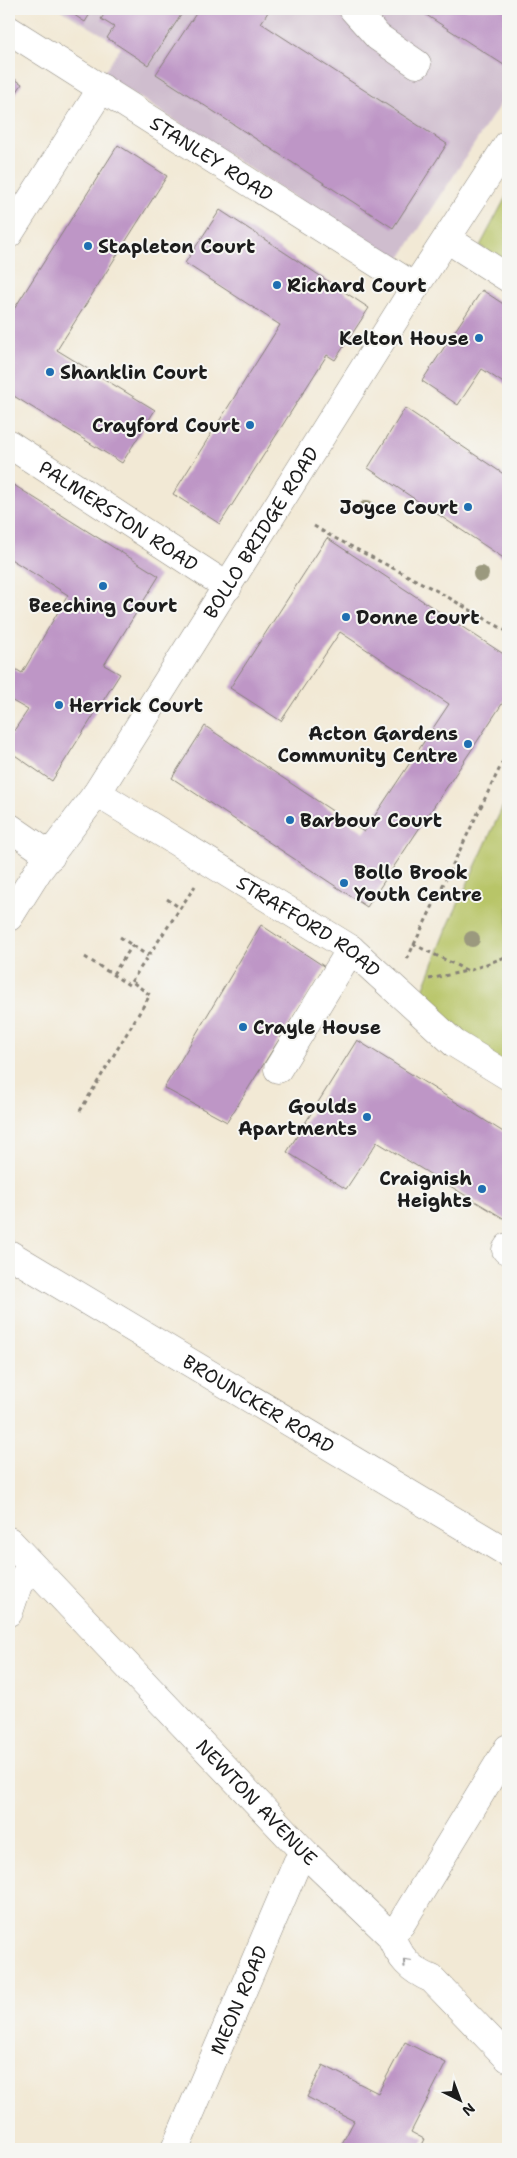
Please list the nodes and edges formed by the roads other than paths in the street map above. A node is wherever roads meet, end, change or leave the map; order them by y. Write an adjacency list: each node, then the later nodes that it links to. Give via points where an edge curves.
1 (353, 9): 3 (street, via 378,37)
2 (9, 30): 4 (street, STANLEY ROAD)
3 (416, 64)
4 (102, 88): 6 (street); 9 (street, STANLEY ROAD)
5 (508, 144): 7 (street, BOLLO BRIDGE ROAD)
6 (9, 234)
7 (447, 239): 8 (street); 9 (street, BOLLO BRIDGE ROAD)
8 (508, 278)
9 (415, 287): 11 (street, BOLLO BRIDGE ROAD)
10 (9, 444): 11 (street, PALMERSTON ROAD)
11 (228, 587): 12 (street, BOLLO BRIDGE ROAD)
12 (97, 793): 14 (street, BOLLO BRIDGE ROAD); 16 (street, STRAFFORD ROAD)
13 (9, 827): 14 (street)
14 (51, 856): 15 (street, BOLLO BRIDGE ROAD)
15 (9, 917)
16 (352, 949): 17 (street); 18 (street, STRAFFORD ROAD, via 454,1043)
17 (278, 1069)
18 (508, 1076)
19 (9, 1254): 21 (street, BROUNCKER ROAD)
20 (9, 1541): 22 (street, NEWTON AVENUE)
21 (508, 1553)
22 (31, 1566): 23 (street, via 18,1585); 25 (street, NEWTON AVENUE)
23 (9, 1612)
24 (508, 1748): 26 (street, via 401,1924)
25 (305, 1852): 26 (street, NEWTON AVENUE); 28 (street, MEON ROAD, via 297,1864)
26 (390, 1935): 27 (street, NEWTON AVENUE, one-way to 26, via 432,1979 416,1972 397,1952)
27 (508, 2058)
28 (175, 2149)

